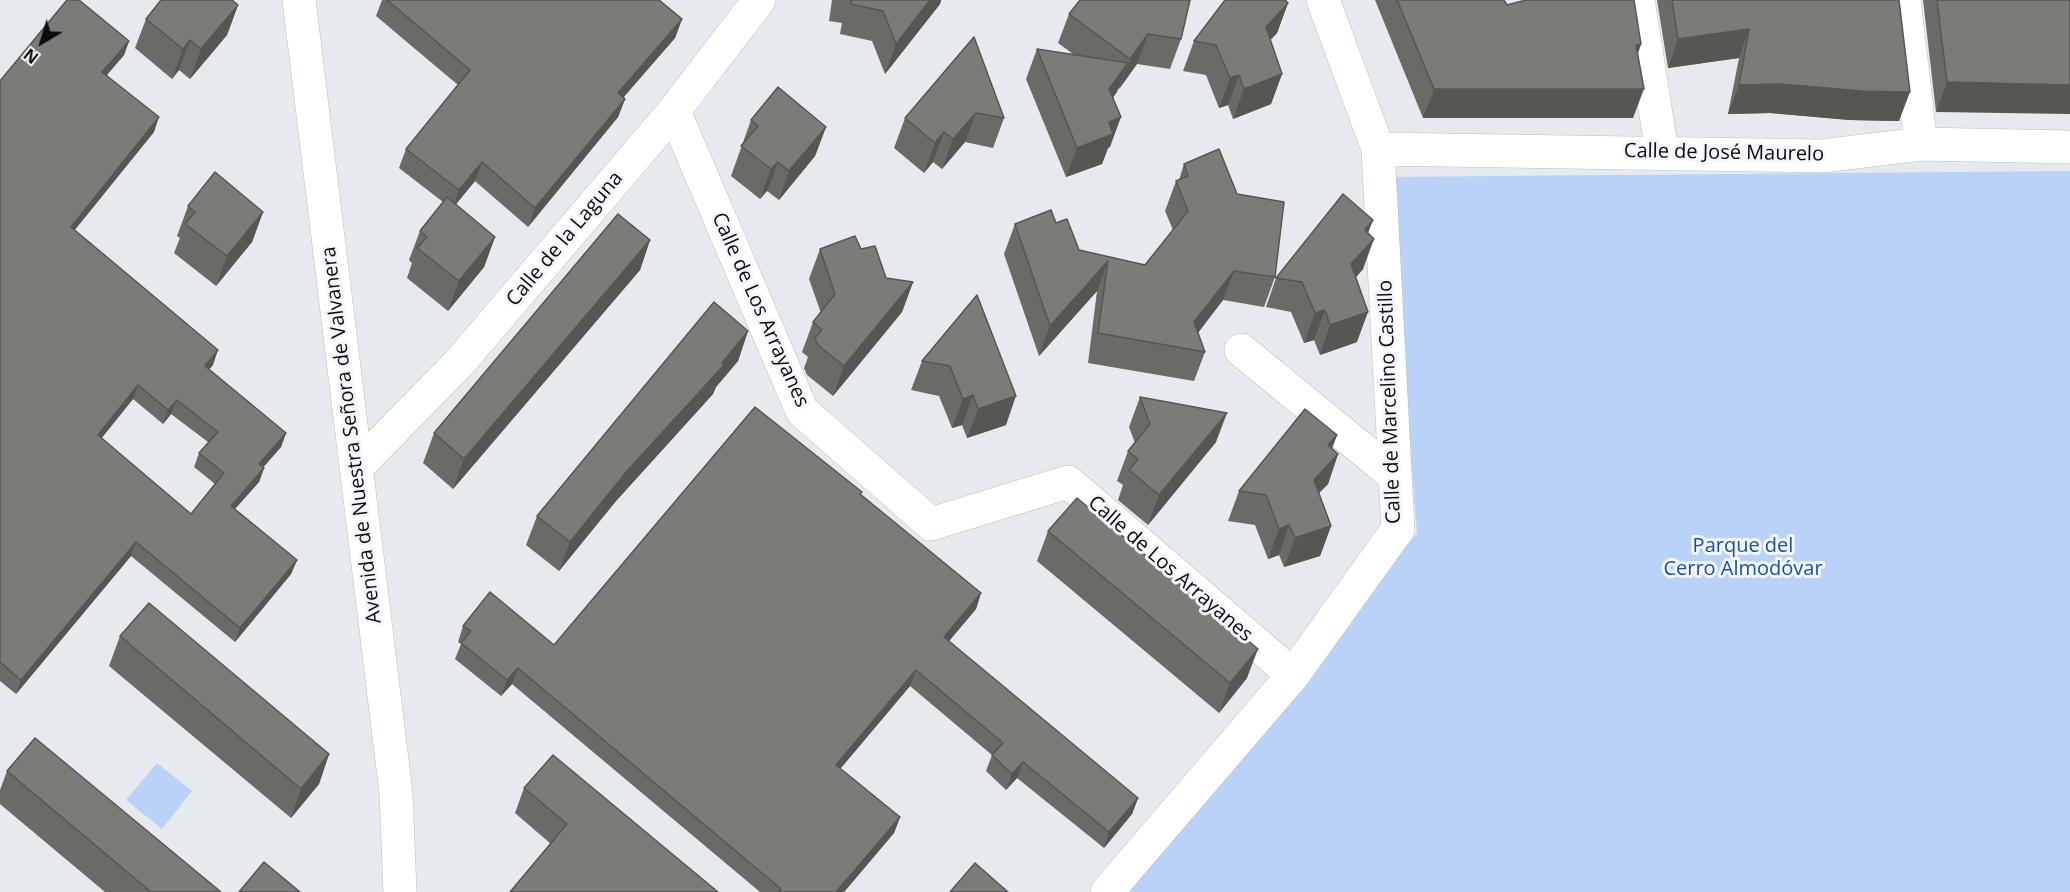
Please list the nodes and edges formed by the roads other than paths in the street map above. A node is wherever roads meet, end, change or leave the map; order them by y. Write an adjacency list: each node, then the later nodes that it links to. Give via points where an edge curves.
1 (299, 0): 12 (street, Avenida de Nuestra Señora de Valvanera)
2 (759, 0): 6 (street, Calle de la Laguna)
3 (1323, 0): 9 (street, Calle de Marcelino Castillo)
4 (1638, 0): 10 (street)
5 (1904, 0): 7 (street)
6 (674, 111): 12 (street, Calle de la Laguna, via 459,363); 14 (street, Calle de Los Arrayanes, via 802,411 931,524 1068,482)
7 (1921, 144): 8 (street, Calle de José Maurelo); 10 (street, Calle de José Maurelo, via 1822,156)
8 (2070, 147)
9 (1378, 149): 10 (street, Calle de José Maurelo); 13 (street, Calle de Marcelino Castillo)
10 (1662, 152)
11 (1241, 350): 13 (street)
12 (357, 467): 15 (street, Avenida de Nuestra Señora de Valvanera, via 396,793)
13 (1395, 476): 14 (street, Calle de Marcelino Castillo, via 1398,529)
14 (1293, 675): 16 (street, Calle de Marcelino Castillo)
15 (397, 885)
16 (1107, 892)

